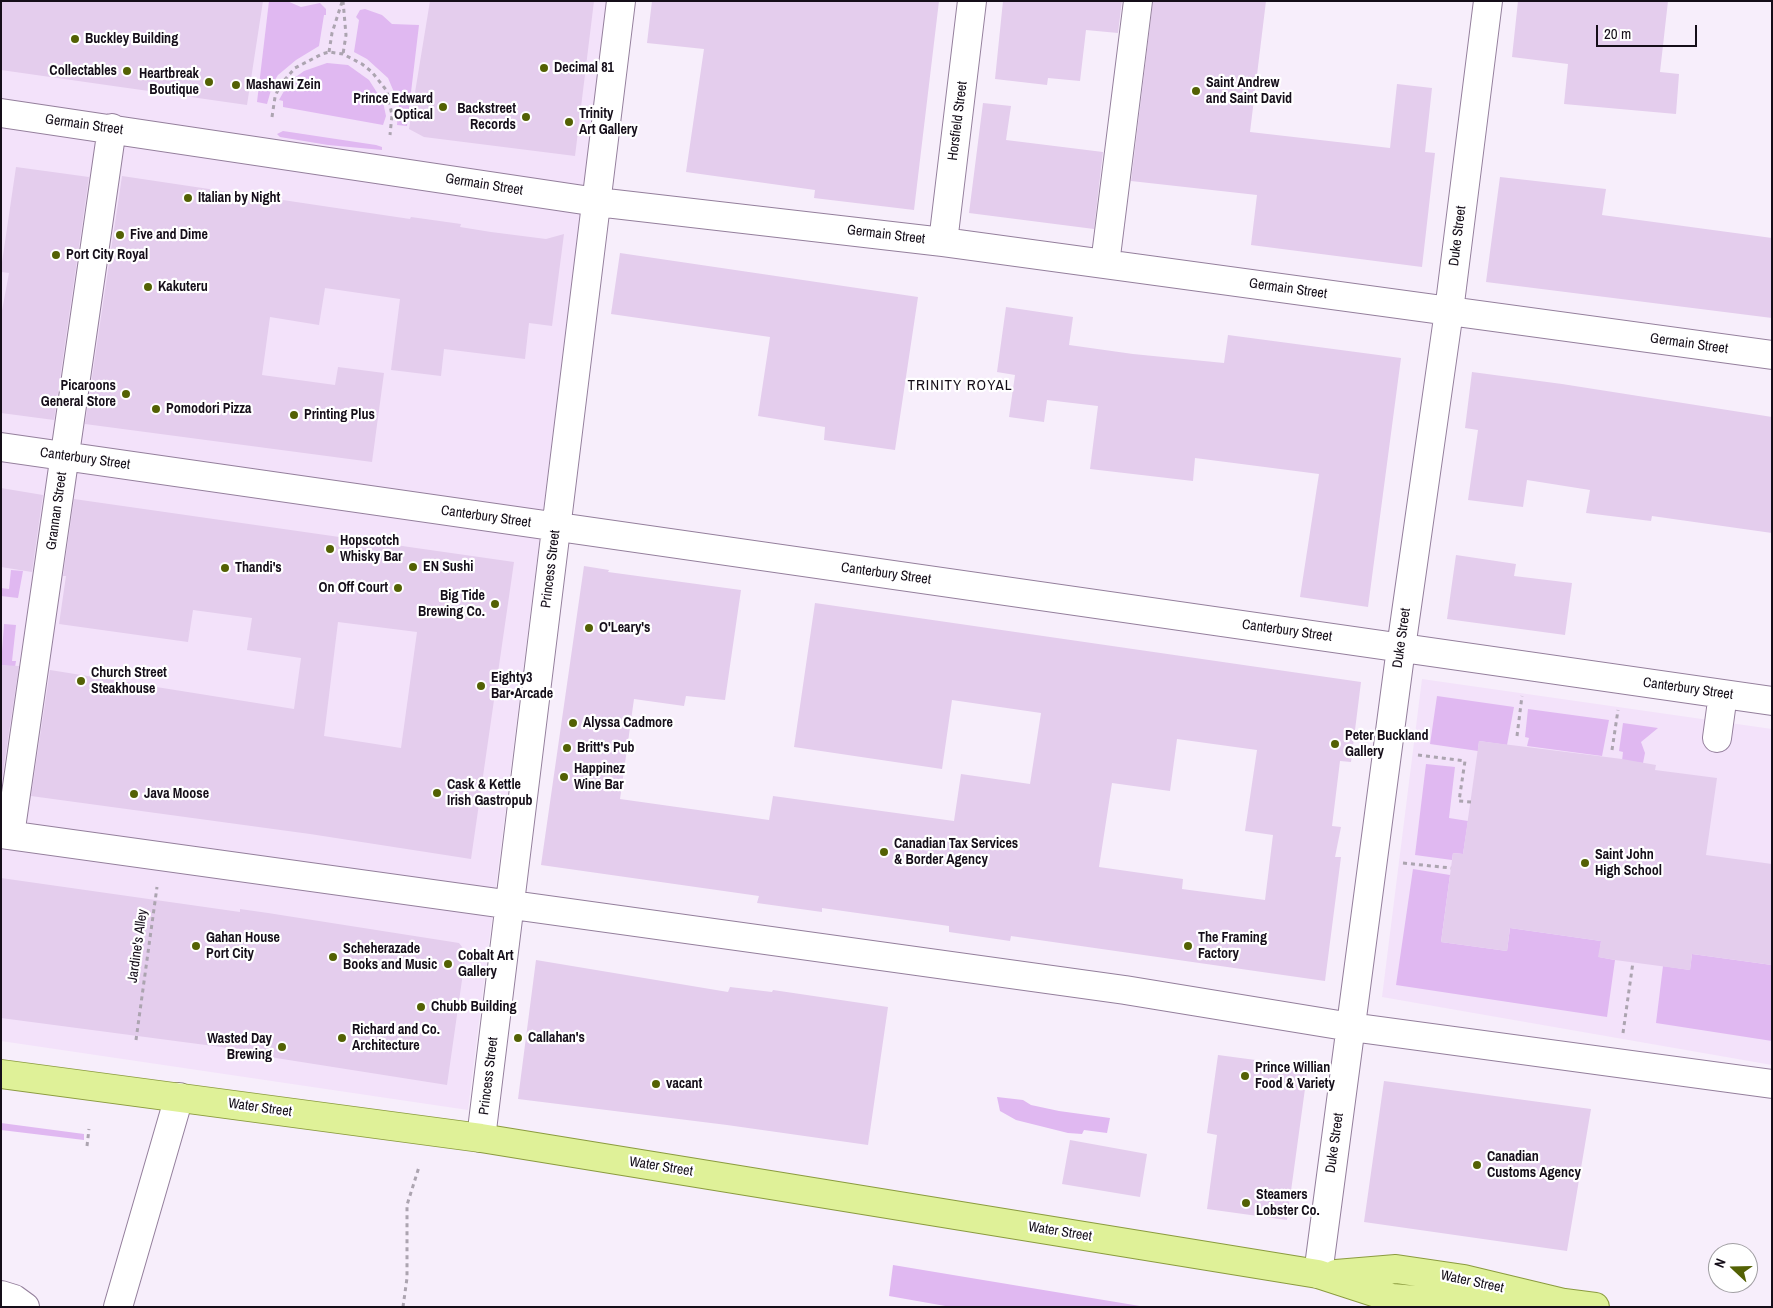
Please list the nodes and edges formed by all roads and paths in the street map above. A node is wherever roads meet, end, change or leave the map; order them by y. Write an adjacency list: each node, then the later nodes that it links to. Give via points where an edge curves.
1 (343, 1): 6 (path); 7 (path, via 346,35)
2 (621, 1): 12 (street, Princess Street)
3 (972, 1): 13 (street, Horsfield Street)
4 (1138, 1): 14 (street)
5 (1488, 1): 15 (street, Duke Street)
6 (329, 52): 7 (path); 9 (path, via 304,63 288,75 275,97)
7 (343, 54): 11 (path, via 372,72 387,91 392,109)
8 (1, 113): 10 (street, Germain Street)
9 (272, 117)
10 (112, 128): 12 (street, Germain Street); 18 (street, Grannan Street)
11 (390, 135)
12 (597, 202): 13 (street, Germain Street); 19 (street, Princess Street)
13 (943, 242): 14 (street, Germain Street)
14 (1105, 264): 15 (street, Germain Street)
15 (1449, 311): 16 (street, Germain Street); 20 (street, Duke Street)
16 (1772, 355)
17 (1, 448): 18 (street, Canterbury Street)
18 (65, 456): 19 (street, Canterbury Street); 30 (street, Grannan Street)
19 (556, 527): 20 (street, Canterbury Street); 34 (street, Princess Street)
20 (1401, 648): 21 (street, Canterbury Street); 32 (street, Duke Street)
21 (1526, 666): 22 (street, Canterbury Street); 25 (path)
22 (1622, 679): 23 (street, Canterbury Street); 27 (path)
23 (1723, 694): 24 (street, Canterbury Street); 26 (street)
24 (1772, 701)
25 (1517, 736)
26 (1717, 738)
27 (1612, 750)
28 (1432, 756): 29 (path, via 1465,761 1459,801)
29 (1471, 802)
30 (6, 834): 31 (street)
31 (162, 856): 34 (street); 38 (path, Jardine's Alley)
32 (1372, 860): 33 (path); 37 (street, Duke Street)
33 (1451, 868)
34 (510, 905): 37 (street, via 1126,990); 43 (street, Princess Street)
35 (1633, 962): 36 (path)
36 (1624, 1019)
37 (1351, 1027): 40 (street); 46 (street, Duke Street)
38 (136, 1040)
39 (1, 1074): 41 (main road, Water Street)
40 (1772, 1084)
41 (178, 1097): 43 (main road, Water Street); 49 (street)
42 (89, 1129): 44 (path)
43 (481, 1138): 46 (main road, Water Street)
44 (87, 1146)
45 (419, 1167): 50 (path, via 407,1205 407,1278)
46 (1318, 1274): 51 (main road, Water Street, via 1392,1298 1462,1304 1564,1303)
47 (1, 1295): 48 (street)
48 (25, 1307)
49 (118, 1307)
50 (403, 1307)
51 (1595, 1307)

